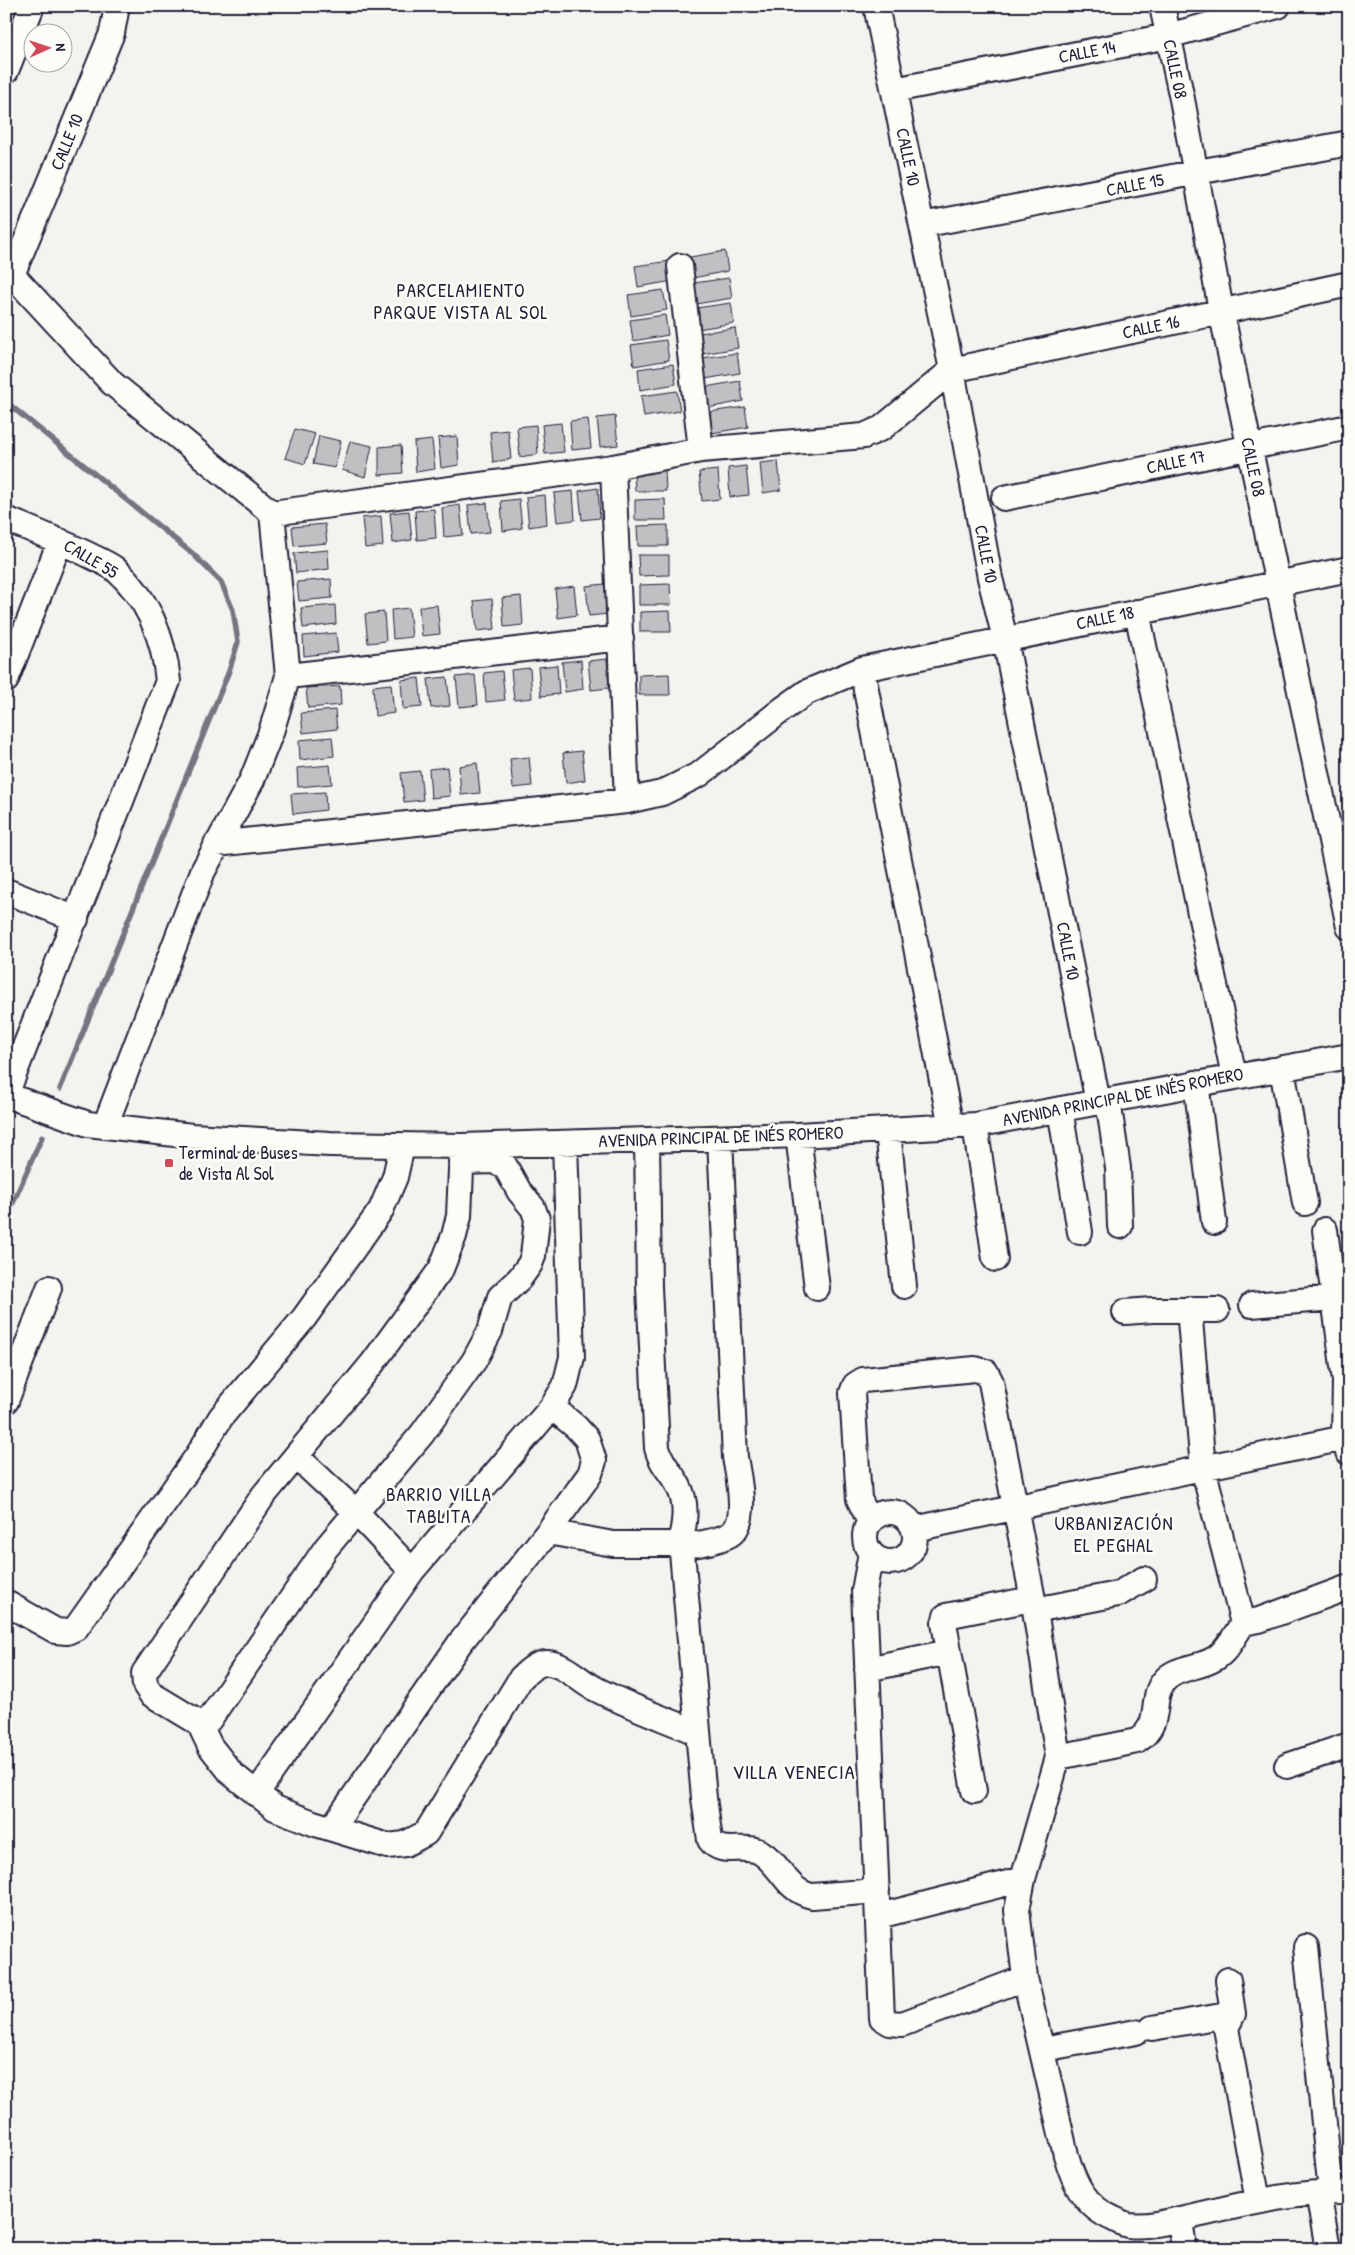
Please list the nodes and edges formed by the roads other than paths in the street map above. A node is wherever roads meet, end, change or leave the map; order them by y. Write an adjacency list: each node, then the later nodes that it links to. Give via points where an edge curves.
1 (32, 6): 7 (street)
2 (117, 6): 13 (street, CALLE 10, via 112,33)
3 (876, 6): 8 (street, CALLE 10)
4 (1162, 6): 6 (street, CALLE 08)
5 (1278, 6): 6 (street, CALLE 14)
6 (1168, 36): 8 (street, CALLE 14); 10 (street, CALLE 08)
7 (6, 71)
8 (894, 90): 11 (street, CALLE 10)
9 (1349, 143): 10 (street, CALLE 15)
10 (1195, 174): 11 (street, CALLE 15); 15 (street, CALLE 08)
11 (922, 225): 16 (street, CALLE 10)
12 (680, 266): 19 (street)
13 (9, 272): 22 (street, via 112,383)
14 (1349, 284): 15 (street, CALLE 16)
15 (1221, 310): 16 (street, CALLE 16); 18 (street, CALLE 08)
16 (952, 370): 19 (street, via 882,428 864,436); 29 (street, CALLE 10, via 990,578)
17 (1349, 427): 18 (street, CALLE 17)
18 (1249, 447): 21 (street, CALLE 17); 26 (street, CALLE 08)
19 (701, 450): 20 (street)
20 (613, 467): 22 (street); 28 (street)
21 (1004, 498)
22 (272, 513): 31 (street)
23 (6, 520): 24 (street, CALLE 55)
24 (60, 541): 32 (street); 36 (street, CALLE 55, via 114,568 131,586 160,636 168,681)
25 (1349, 569): 26 (street, CALLE 18)
26 (1277, 583): 27 (street, CALLE 18); 37 (street, CALLE 08)
27 (1137, 612): 29 (street, CALLE 18); 40 (street)
28 (621, 638): 31 (street); 33 (street)
29 (1005, 639): 30 (street, CALLE 18); 43 (street, CALLE 10)
30 (862, 669): 33 (street, CALLE 18, via 807,692 700,774 662,792); 47 (street)
31 (288, 676): 34 (street, via 252,780)
32 (6, 680)
33 (627, 801): 34 (street, CALLE 18)
34 (216, 844): 45 (street)
35 (6, 891): 36 (street)
36 (76, 919): 42 (street)
37 (1349, 926)
38 (1349, 1056): 39 (street, AVENIDA PRINCIPAL DE INÉS ROMERO)
39 (1282, 1068): 40 (street, AVENIDA PRINCIPAL DE INÉS ROMERO); 55 (street)
40 (1234, 1076): 41 (street, AVENIDA PRINCIPAL DE INÉS ROMERO)
41 (1196, 1084): 43 (street, AVENIDA PRINCIPAL DE INÉS ROMERO); 56 (street)
42 (6, 1095): 45 (street, AVENIDA PRINCIPAL DE INÉS ROMERO)
43 (1103, 1101): 44 (street, AVENIDA PRINCIPAL DE INÉS ROMERO); 57 (street, CALLE 10, via 1118,1168)
44 (1060, 1109): 46 (street, AVENIDA PRINCIPAL DE INÉS ROMERO); 59 (street)
45 (97, 1125): 53 (street, AVENIDA PRINCIPAL DE INÉS ROMERO, via 192,1136)
46 (975, 1125): 47 (street, AVENIDA PRINCIPAL DE INÉS ROMERO); 60 (street)
47 (950, 1127): 48 (street, AVENIDA PRINCIPAL DE INÉS ROMERO)
48 (888, 1131): 49 (street, AVENIDA PRINCIPAL DE INÉS ROMERO); 61 (street)
49 (798, 1135): 50 (street, AVENIDA PRINCIPAL DE INÉS ROMERO); 63 (street)
50 (720, 1138): 51 (street, AVENIDA PRINCIPAL DE INÉS ROMERO); 79 (street, via 735,1457 741,1514 729,1535)
51 (647, 1140): 52 (street, AVENIDA PRINCIPAL DE INÉS ROMERO); 79 (street, via 648,1288 657,1448 660,1461 678,1485 684,1503)
52 (565, 1142): 54 (street, AVENIDA PRINCIPAL DE INÉS ROMERO); 70 (street, via 572,1357 565,1386)
53 (402, 1146): 54 (street, AVENIDA PRINCIPAL DE INÉS ROMERO); 84 (street, via 395,1177 381,1210 304,1318 222,1417 76,1628 56,1632)
54 (462, 1154): 72 (street, via 459,1216 441,1269 372,1364); 75 (street, via 505,1166 537,1219 533,1256 526,1272 500,1297 490,1331 474,1361 422,1434)
55 (1305, 1203)
56 (1214, 1222)
57 (1120, 1226)
58 (1325, 1230): 64 (street)
59 (1080, 1232)
60 (995, 1259)
61 (904, 1286)
62 (49, 1288): 69 (street)
63 (817, 1288)
64 (1334, 1298): 65 (street); 71 (street, via 1345,1382)
65 (1252, 1304)
66 (1189, 1309): 67 (street); 68 (street); 73 (street)
67 (1217, 1310)
68 (1125, 1312)
69 (6, 1401)
70 (552, 1407): 78 (street, via 582,1432 591,1447 594,1461 590,1474); 81 (street)
71 (1347, 1443): 73 (street)
72 (296, 1456): 75 (street); 89 (street, via 263,1496 144,1674 145,1685 151,1694)
73 (1204, 1468): 74 (street); 86 (street)
74 (1015, 1509): 76 (street, via 991,1382 986,1372 975,1369 863,1380 854,1385 859,1499); 77 (street); 85 (street)
75 (356, 1512): 81 (street); 89 (street, via 326,1548 209,1720)
76 (870, 1522): 77 (street, via 881,1514 894,1512 906,1518); 80 (street, via 866,1537)
77 (914, 1530): 80 (street, via 914,1543 902,1559 889,1562)
78 (548, 1532): 79 (street, via 613,1544 671,1544); 96 (street, via 460,1643)
79 (679, 1548): 90 (street, via 683,1557)
80 (871, 1553): 88 (street, via 864,1591)
81 (412, 1571): 95 (street)
82 (1144, 1579): 85 (street, via 1118,1594)
83 (1349, 1587): 86 (street)
84 (6, 1603)
85 (1033, 1605): 87 (street, via 946,1616 944,1623); 92 (street)
86 (1243, 1623): 92 (street, via 1221,1655 1165,1679 1152,1727 1146,1735 1137,1741)
87 (949, 1652): 88 (street); 94 (street)
88 (867, 1669): 98 (street)
89 (199, 1723): 95 (street, via 219,1759)
90 (698, 1733): 96 (street, via 592,1687 564,1669 548,1663 540,1665 522,1678 426,1833 405,1844 388,1846); 98 (street, via 710,1840 714,1845 724,1849 745,1847 758,1851 792,1887 812,1896)
91 (1349, 1745): 93 (street)
92 (1058, 1757): 97 (street)
93 (1287, 1766)
94 (974, 1791)
95 (256, 1794): 96 (street, via 293,1817)
96 (332, 1828)
97 (1023, 1879): 99 (street); 101 (street, via 1018,1917)
98 (878, 1891): 99 (street)
99 (879, 1916): 101 (street, via 882,2018 890,2024 902,2024)
100 (1306, 1947): 105 (street)
101 (1025, 1978): 104 (street)
102 (1228, 1980): 103 (street)
103 (1233, 2014): 104 (street); 106 (street, via 1226,2028)
104 (1043, 2050): 107 (street, via 1071,2174 1081,2193 1093,2207 1127,2225)
105 (1333, 2192): 106 (street); 109 (street)
106 (1258, 2201): 107 (street)
107 (1180, 2218): 108 (street)
108 (1184, 2249)
109 (1328, 2249)

